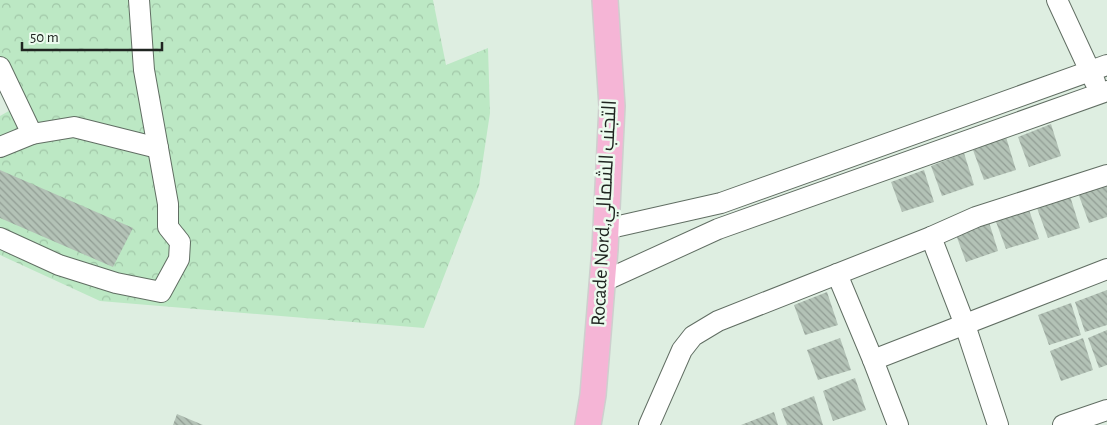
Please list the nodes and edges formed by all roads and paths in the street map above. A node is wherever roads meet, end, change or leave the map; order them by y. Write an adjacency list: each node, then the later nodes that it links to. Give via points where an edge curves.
1 (139, 0): 9 (street, via 144,70)
2 (605, 0): 11 (main road, Rocade Nord,التجنب الشمالي, via 612,106)
3 (1057, 0): 5 (street)
4 (0, 67): 7 (street)
5 (1099, 68): 6 (street); 11 (street, via 721,203)
6 (1103, 92): 16 (street, via 718,229)
7 (32, 134): 8 (street); 9 (street, via 74,127)
8 (0, 147)
9 (158, 148): 13 (street, via 168,204 168,227 180,242 179,259 161,292 116,283 59,265)
10 (1107, 175): 12 (street, via 976,216)
11 (606, 229): 16 (main road, Rocade Nord,التجنب الشمالي)
12 (931, 237): 15 (street); 17 (street)
13 (0, 238)
14 (1107, 269): 17 (street)
15 (837, 274): 18 (street); 21 (street, via 718,321 693,336 682,350)
16 (602, 282): 20 (main road, Rocade Nord,التجنب الشمالي)
17 (965, 325): 18 (street); 23 (street)
18 (873, 360): 22 (street)
19 (1107, 410): 24 (street)
20 (588, 425)
21 (649, 425)
22 (898, 425)
23 (998, 425)
24 (1063, 425)

